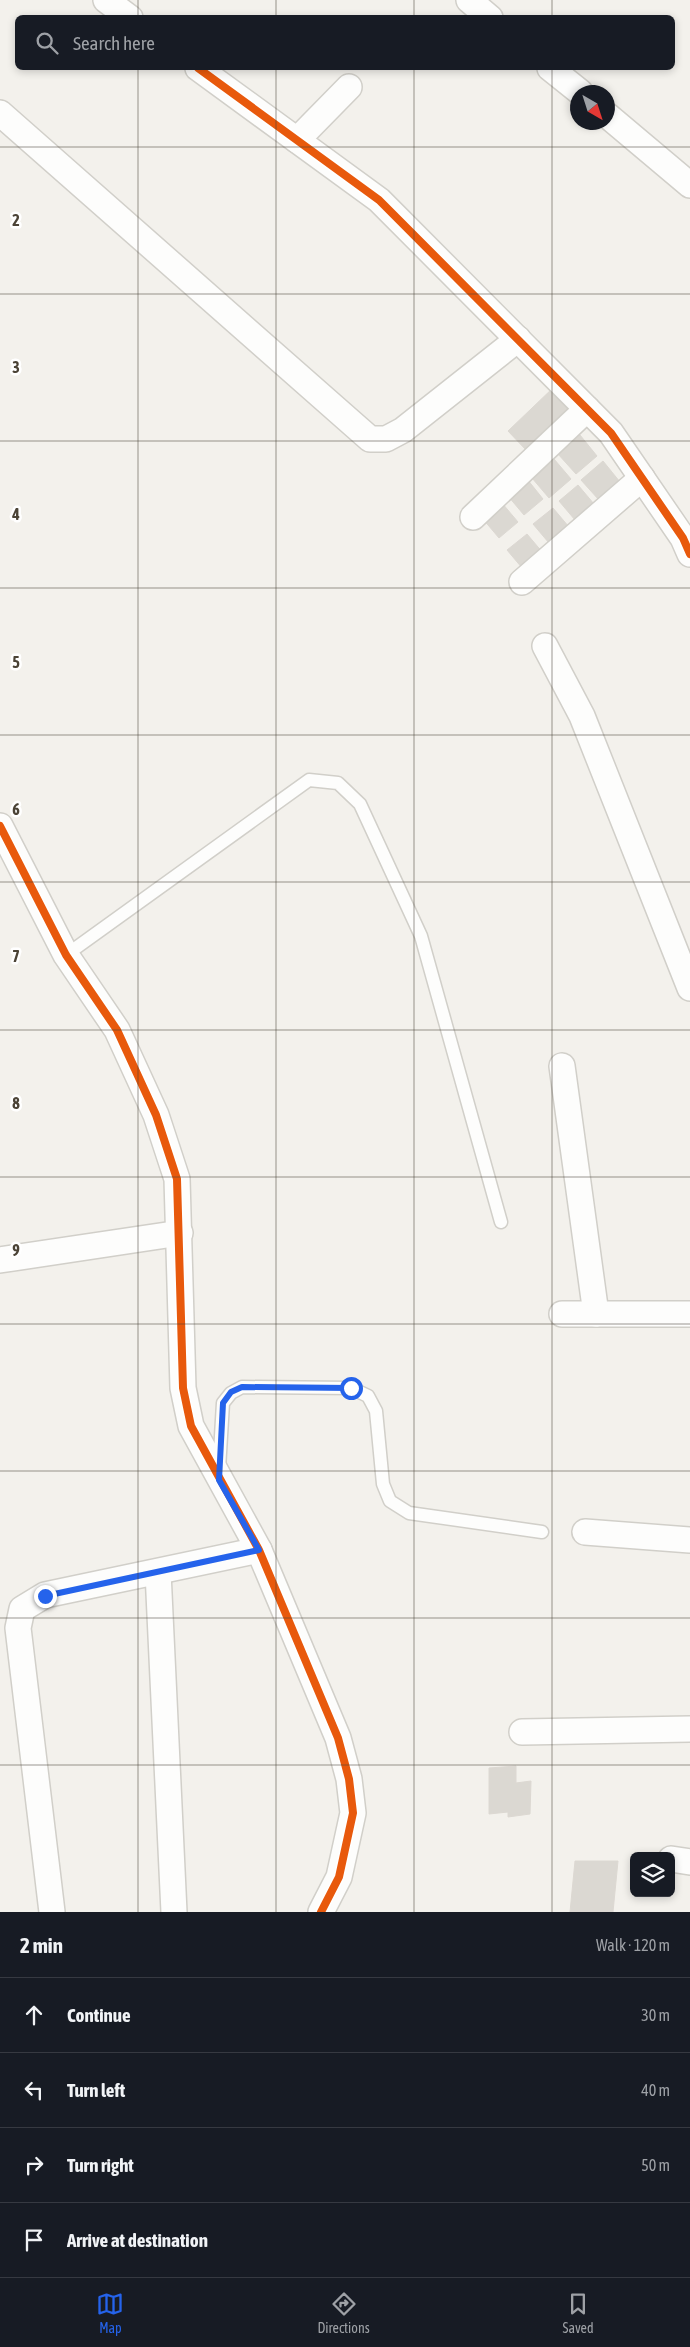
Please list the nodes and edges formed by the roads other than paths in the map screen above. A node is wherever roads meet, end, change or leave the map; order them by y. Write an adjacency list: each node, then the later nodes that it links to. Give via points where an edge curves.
1 (106, 0): 3 (street)
2 (469, 0): 4 (street)
3 (126, 15)
4 (486, 15)
5 (201, 70): 11 (street)
6 (552, 70): 7 (street)
7 (571, 85)
8 (349, 86): 11 (street)
9 (0, 113): 13 (street, via 370,439 386,439 403,430)
10 (615, 122): 12 (street)
11 (297, 140): 13 (street, via 379,200)
12 (690, 184)
13 (518, 339): 14 (street)
14 (587, 409): 15 (street, via 611,433); 16 (street)
15 (642, 478): 17 (street); 18 (street)
16 (473, 517)
17 (688, 542)
18 (522, 582)
19 (545, 646): 22 (street, via 582,716)
20 (0, 826): 21 (street)
21 (66, 955): 24 (lane, via 309,780 338,783 360,804 421,936); 25 (street, via 117,1030 156,1115 177,1179)
22 (690, 988)
23 (562, 1066): 28 (street)
24 (501, 1222)
25 (180, 1233): 26 (street); 30 (street, via 183,1388 191,1426)
26 (0, 1260)
27 (562, 1314): 28 (street)
28 (596, 1314): 29 (street)
29 (690, 1314)
30 (219, 1480): 31 (lane, via 223,1403 231,1392 242,1387 351,1388 368,1396 376,1412 383,1484 390,1501 409,1513); 34 (street)
31 (542, 1532)
32 (585, 1532): 33 (street)
33 (690, 1540)
34 (259, 1550): 35 (street); 42 (street, via 338,1738 349,1780 353,1813 339,1877)
35 (158, 1572): 40 (street, via 45,1596 22,1609 18,1628); 41 (street)
36 (690, 1729): 37 (street)
37 (522, 1732)
38 (675, 1860): 39 (street)
39 (690, 1862)
40 (52, 1912)
41 (174, 1912)
42 (321, 1912)

